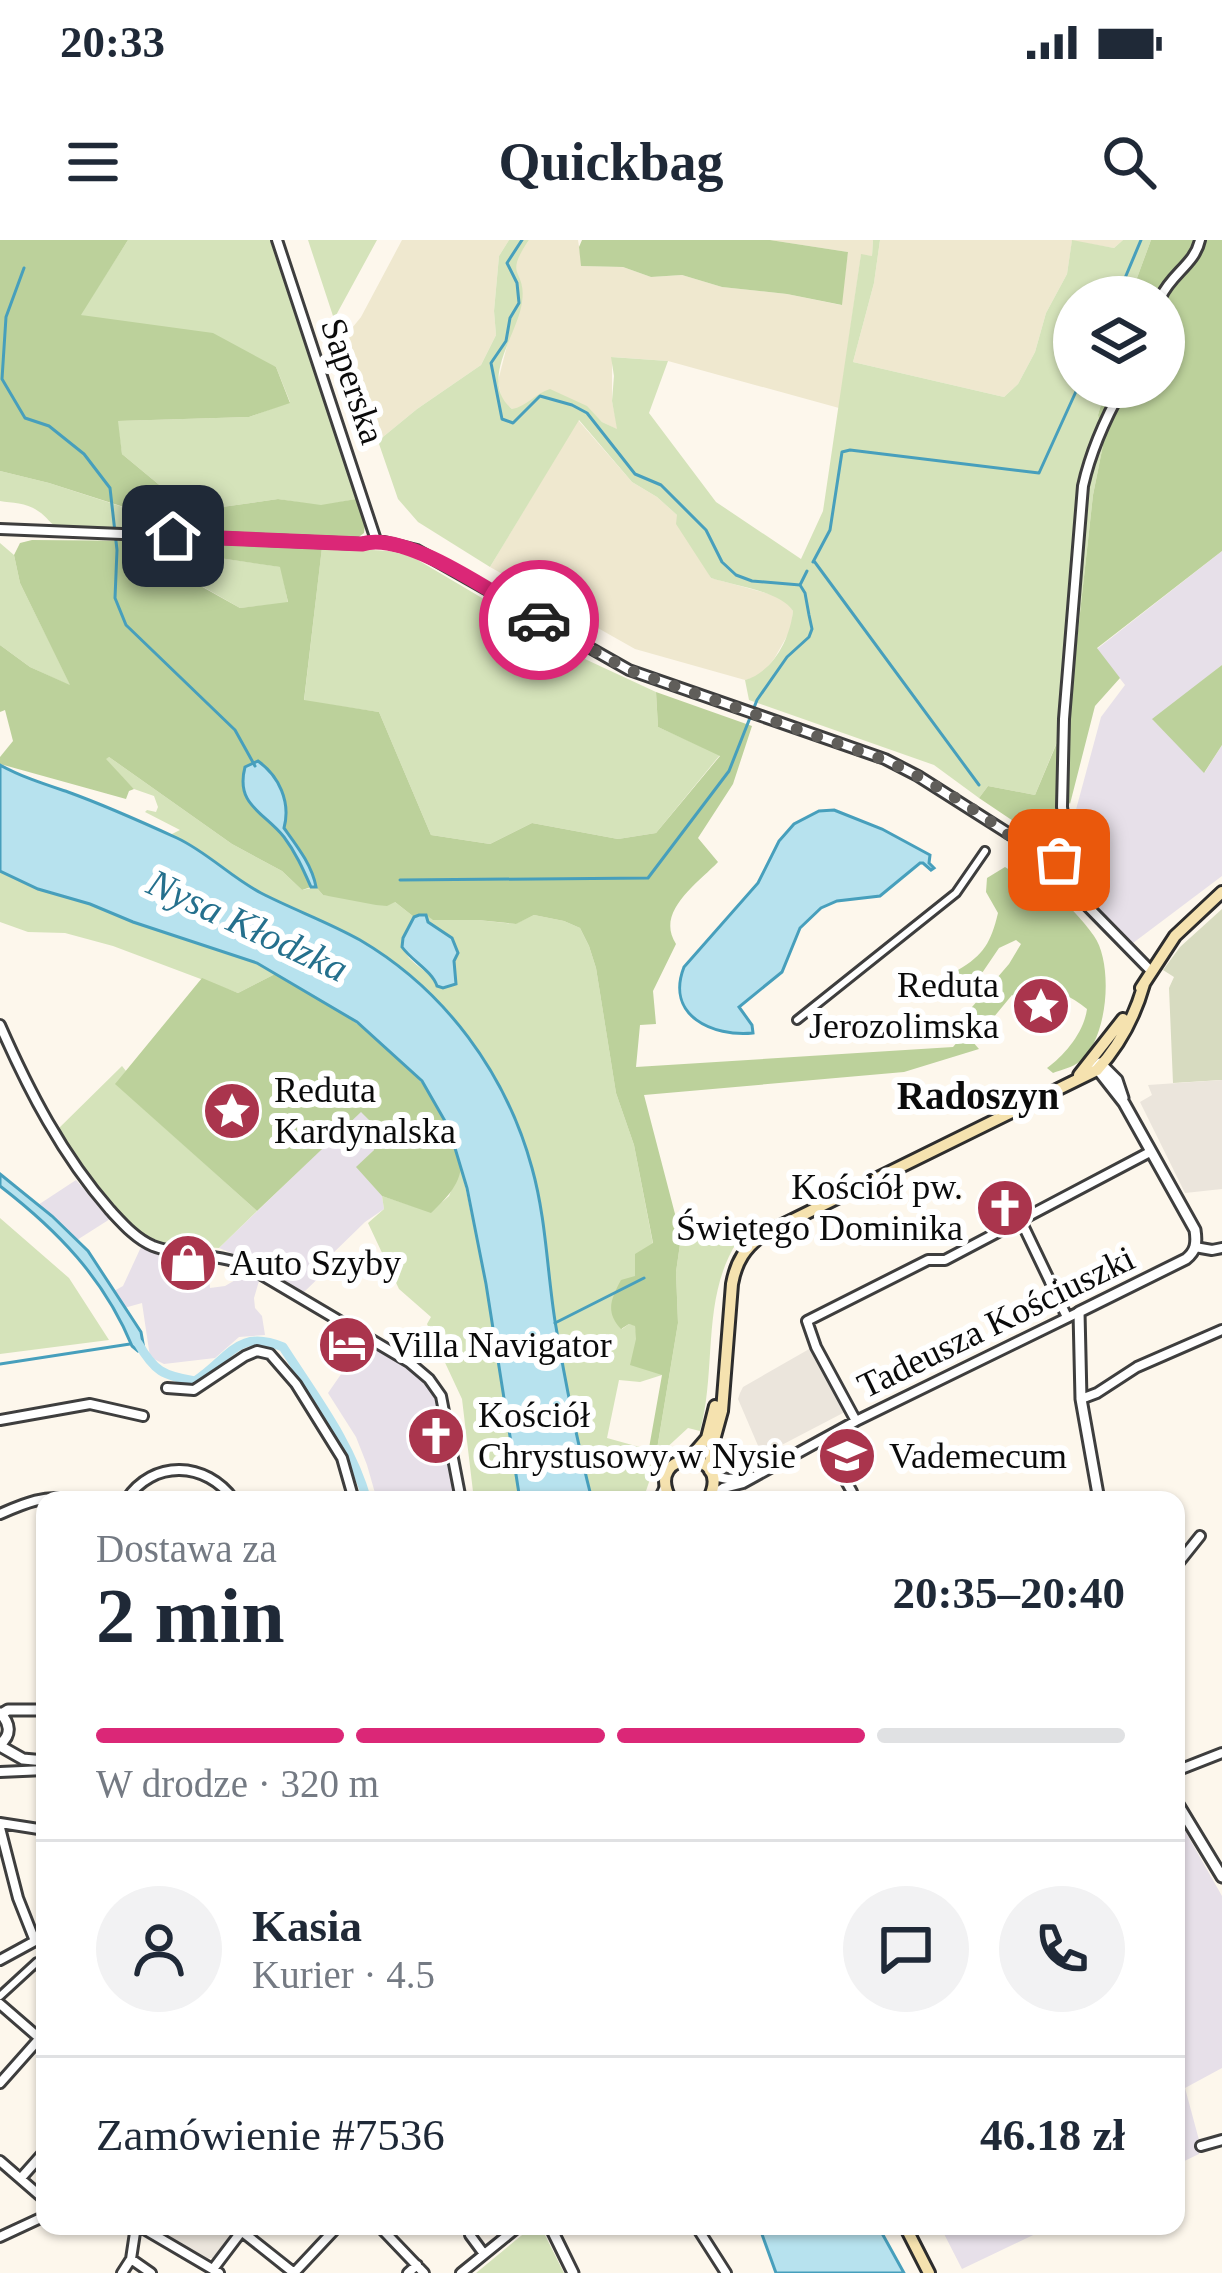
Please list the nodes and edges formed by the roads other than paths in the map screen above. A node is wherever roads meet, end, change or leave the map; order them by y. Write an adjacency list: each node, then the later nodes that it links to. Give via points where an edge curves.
1 (277, 240): 6 (street, Saperska)
2 (1200, 240): 3 (street)
3 (1175, 276)
4 (1112, 408): 8 (street, via 1083,486 1064,719 1065,826)
5 (0, 529): 6 (street)
6 (376, 540): 8 (street, via 417,550 629,670 919,776)
7 (985, 851): 12 (street, via 956,893)
8 (1055, 873): 10 (street)
9 (1222, 892): 10 (main road)
10 (1151, 971): 11 (main road)
11 (1144, 984): 14 (main road); 15 (main road)
12 (796, 1020)
13 (0, 1024): 38 (street, via 73,1164 135,1235 158,1248 245,1265 429,1379 444,1405)
14 (1122, 1036): 15 (main road); 16 (street)
15 (1097, 1064): 16 (street); 17 (street); 25 (main road, via 757,1239 734,1273)
16 (1117, 1080): 17 (street)
17 (1124, 1103): 18 (street)
18 (1150, 1151): 19 (street); 20 (street, via 1195,1230)
19 (1020, 1219): 23 (street); 30 (street, via 807,1321)
20 (1196, 1247): 21 (street); 22 (street, Tadeusza Kościuszki)
21 (1221, 1252)
22 (1079, 1312): 23 (street, Tadeusza Kościuszki); 27 (street)
23 (1067, 1317): 30 (street, Tadeusza Kościuszki)
24 (1222, 1330): 27 (street)
25 (722, 1380): 32 (main road, via 707,1438); 33 (main road)
26 (167, 1388): 37 (street, via 194,1390 253,1352 270,1354 342,1458)
27 (1081, 1399): 43 (street)
28 (143, 1416): 29 (street, via 90,1404)
29 (0, 1420)
30 (856, 1421): 31 (street, Tadeusza Kościuszki)
31 (823, 1440): 34 (street, Tadeusza Kościuszki); 42 (street)
32 (689, 1459): 33 (main road); 39 (main road, via 671,1467)
33 (711, 1473): 34 (street, Tadeusza Kościuszki); 40 (main road)
34 (753, 1476): 41 (street, Tadeusza Kościuszki)
35 (133, 1491): 36 (street, via 174,1469 211,1477)
36 (225, 1491)
37 (351, 1491)
38 (459, 1491)
39 (665, 1491)
40 (710, 1491)
41 (723, 1491)
42 (851, 1491)
43 (1097, 1491)
44 (36, 1500): 45 (street)
45 (0, 1514)
46 (1200, 1536): 47 (street)
47 (1185, 1555)
48 (36, 1710): 49 (street)
49 (0, 1713): 50 (street, via 9,1734)
50 (0, 1745): 52 (street)
51 (1222, 1753): 54 (street)
52 (36, 1763)
53 (36, 1766): 55 (street)
54 (1185, 1767)
55 (0, 1772)
56 (1185, 1816): 59 (street)
57 (0, 1826): 58 (street); 60 (street)
58 (36, 1829)
59 (1222, 1877)
60 (35, 1942): 61 (street)
61 (0, 1960)
62 (36, 1963): 63 (street)
63 (0, 2000): 64 (street)
64 (36, 2034)
65 (36, 2046): 66 (street)
66 (0, 2083)
67 (1222, 2140): 68 (street)
68 (1201, 2146)
69 (0, 2161): 71 (street)
70 (36, 2161): 71 (street)
71 (21, 2178): 72 (street)
72 (36, 2192)
73 (36, 2221): 85 (street)
74 (135, 2235): 87 (street)
75 (153, 2235): 89 (street)
76 (235, 2235): 89 (street)
77 (246, 2235): 92 (street)
78 (329, 2235): 92 (street)
79 (388, 2235): 88 (street)
80 (470, 2235): 86 (street)
81 (508, 2235): 86 (street)
82 (554, 2235): 96 (street)
83 (702, 2235): 97 (street)
84 (910, 2235): 98 (main road)
85 (0, 2237)
86 (484, 2254): 95 (street)
87 (131, 2259): 90 (street); 91 (street)
88 (417, 2264): 93 (street); 94 (street)
89 (216, 2271)
90 (122, 2273)
91 (151, 2273)
92 (293, 2273)
93 (408, 2273)
94 (424, 2273)
95 (461, 2273)
96 (573, 2273)
97 (726, 2273)
98 (929, 2273)

